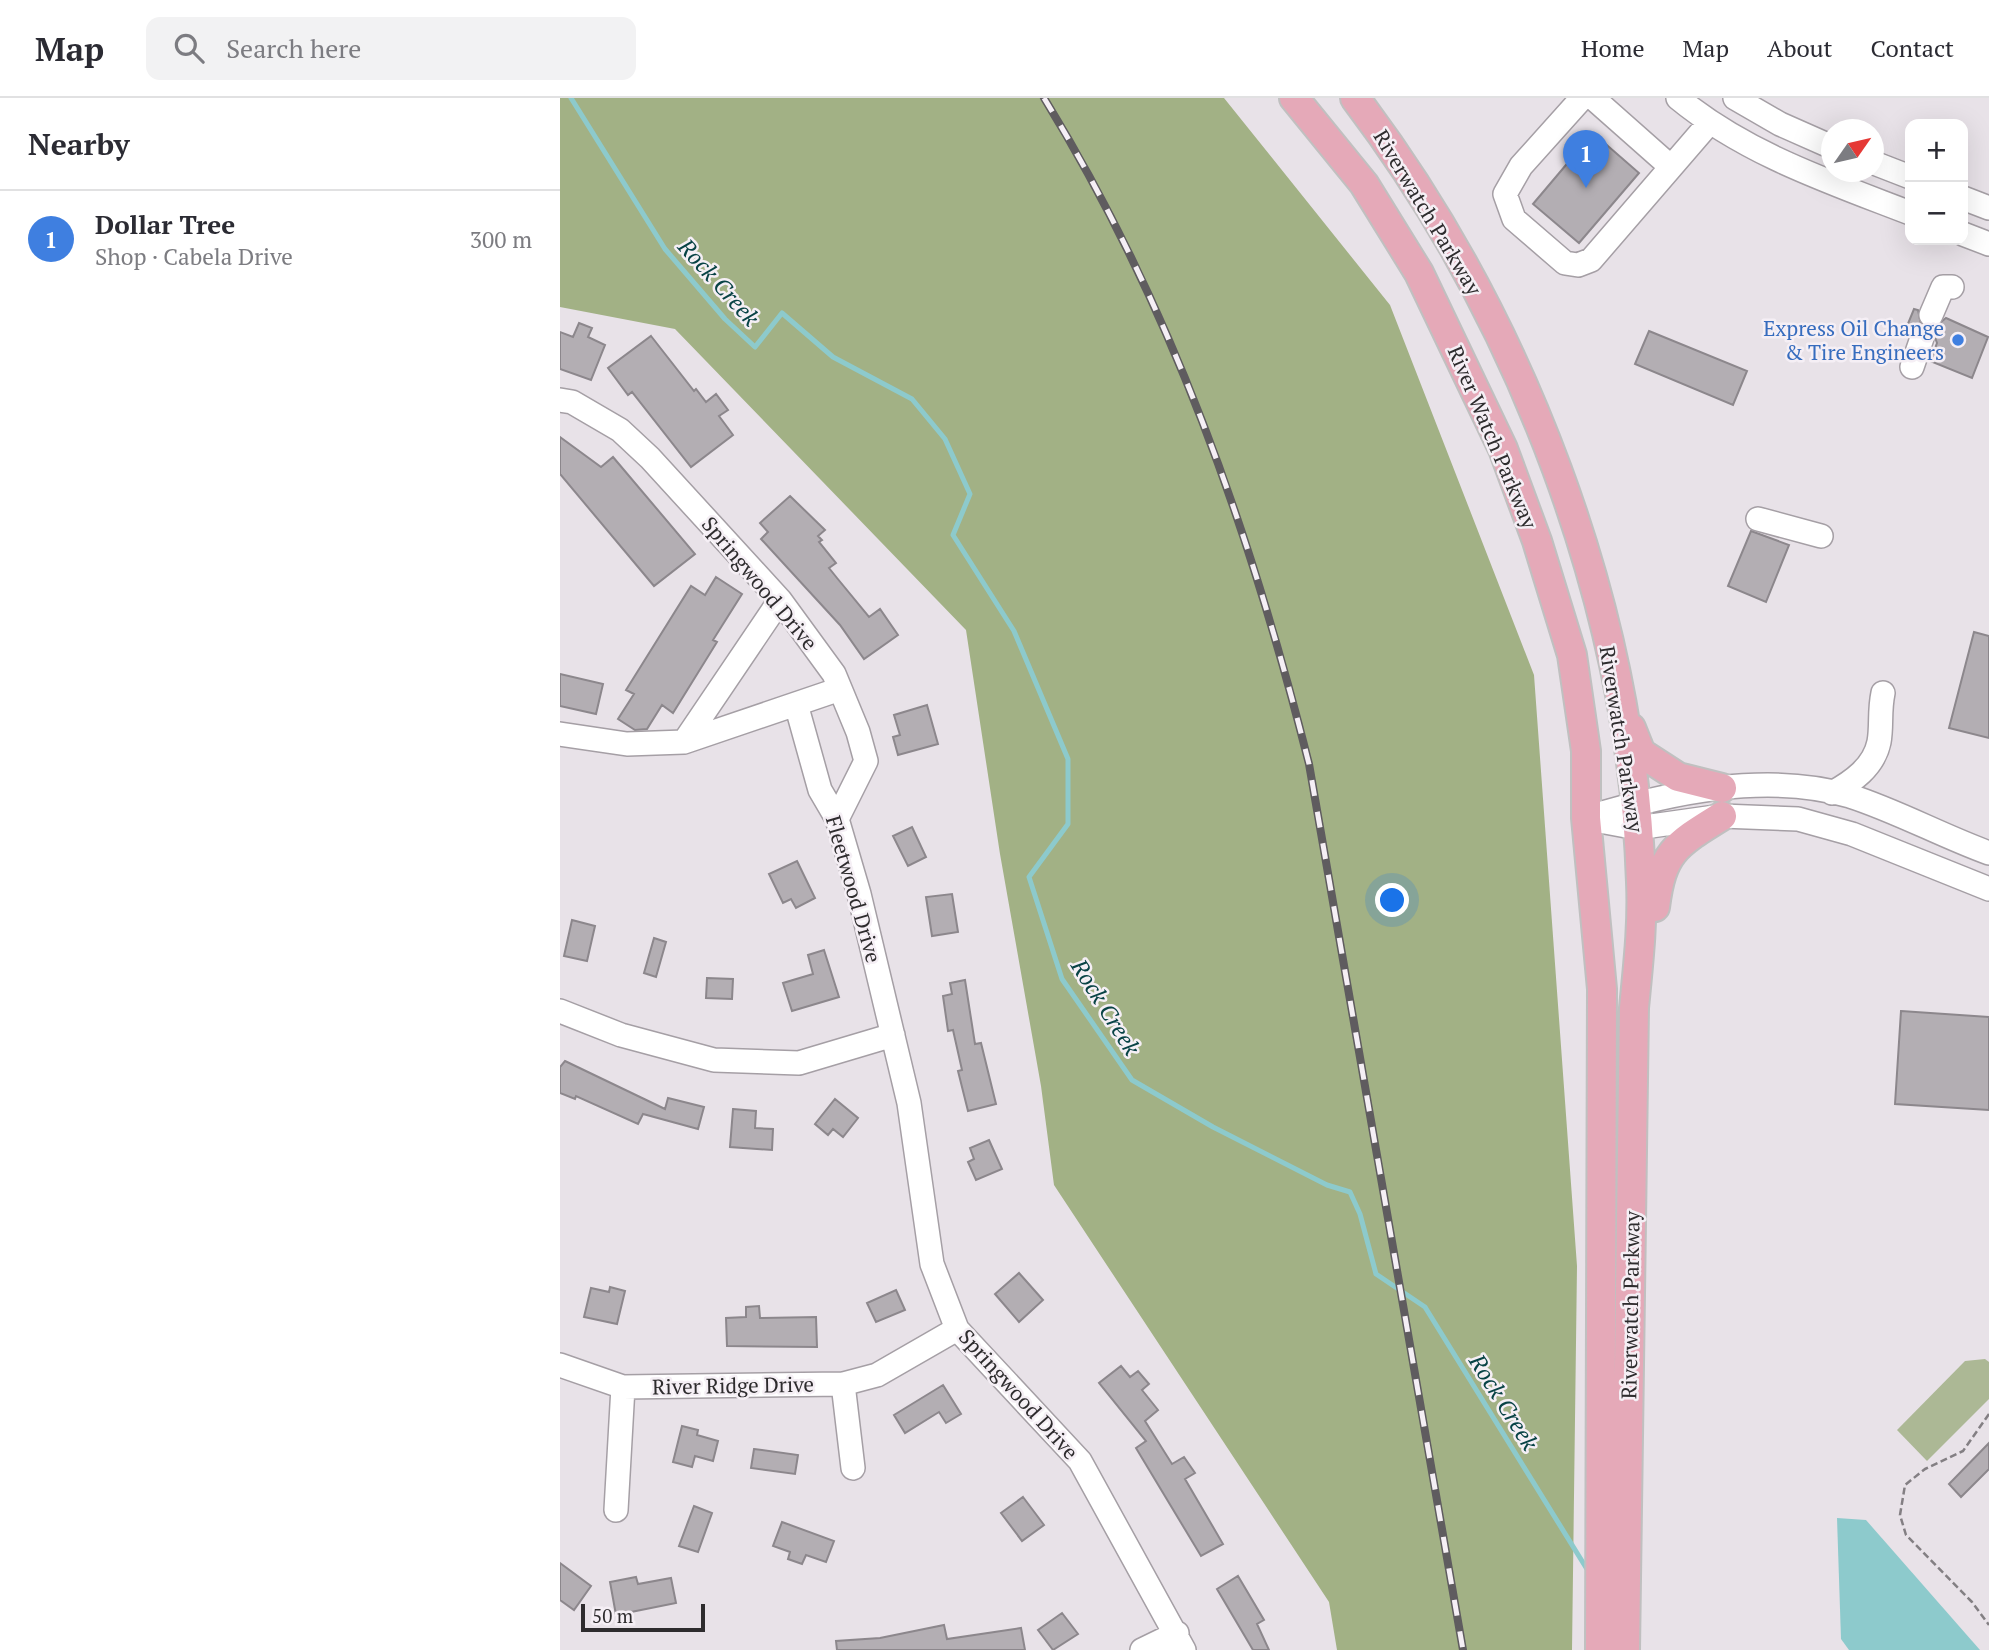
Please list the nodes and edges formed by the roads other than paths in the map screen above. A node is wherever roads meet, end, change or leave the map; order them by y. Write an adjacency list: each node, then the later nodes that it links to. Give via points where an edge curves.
1 (1294, 98): 35 (main road, River Watch Parkway, via 1364,184 1419,273 1503,449 1572,655 1586,751)
2 (1355, 98): 27 (main road, Riverwatch Parkway, via 1436,218 1522,385 1583,550)
3 (1582, 98): 9 (street, via 1521,166 1505,194 1514,219 1564,263 1578,265 1591,260)
4 (1593, 98): 9 (street)
5 (1678, 98): 7 (street)
6 (1735, 98): 8 (street)
7 (1710, 122): 9 (street); 14 (street, via 1780,161)
8 (1821, 142)
9 (1671, 167)
10 (1884, 167): 11 (street)
11 (1905, 175)
12 (1968, 200): 13 (street)
13 (1989, 208)
14 (1905, 211)
15 (1968, 236): 16 (street)
16 (1989, 244)
17 (1952, 287): 18 (street, via 1943,287 1938,293)
18 (1931, 315)
19 (1923, 338): 20 (street)
20 (1912, 367)
21 (560, 400): 24 (street, Springwood Drive, via 620,429)
22 (1758, 519): 23 (street)
23 (1821, 536)
24 (780, 600): 25 (street, Springwood Drive, via 814,643); 30 (street)
25 (840, 689): 28 (street); 36 (street, Springwood Drive, via 866,761)
26 (1883, 693): 32 (street, via 1879,743 1870,762 1860,775)
27 (1619, 696): 31 (main road, via 1641,753 1678,777); 33 (main road, Riverwatch Parkway)
28 (796, 704): 30 (street); 36 (street, Fleetwood Drive, via 820,790)
29 (560, 734): 30 (street, via 628,744)
30 (684, 742)
31 (1722, 788): 32 (street, via 1787,786); 33 (street)
32 (1832, 793): 37 (street)
33 (1637, 815): 34 (street); 35 (street); 41 (main road, Riverwatch Parkway, via 1641,928 1634,1008)
34 (1722, 817): 38 (street, via 1798,819 1852,834); 41 (main road, via 1683,840 1659,872 1648,1038)
35 (1586, 818): 50 (main road, Riverwatch Parkway, via 1602,989)
36 (837, 819): 40 (street, Fleetwood Drive)
37 (1989, 853)
38 (1989, 889)
39 (560, 1011): 40 (street, via 621,1035 714,1060 799,1062)
40 (892, 1035): 42 (street, Springwood Drive, via 909,1103 932,1264)
41 (1634, 1115): 51 (main road, Riverwatch Parkway)
42 (957, 1329): 44 (street, River Ridge Drive, via 877,1375); 48 (street, Springwood Drive, via 1080,1461)
43 (560, 1365): 45 (street, River Ridge Drive)
44 (843, 1384): 45 (street, River Ridge Drive); 46 (street, River Ridge Drive)
45 (624, 1387): 47 (street, River Ridge Drive)
46 (853, 1468)
47 (616, 1510)
48 (1181, 1641): 49 (street)
49 (1142, 1650)
50 (1600, 1650)
51 (1625, 1650)

